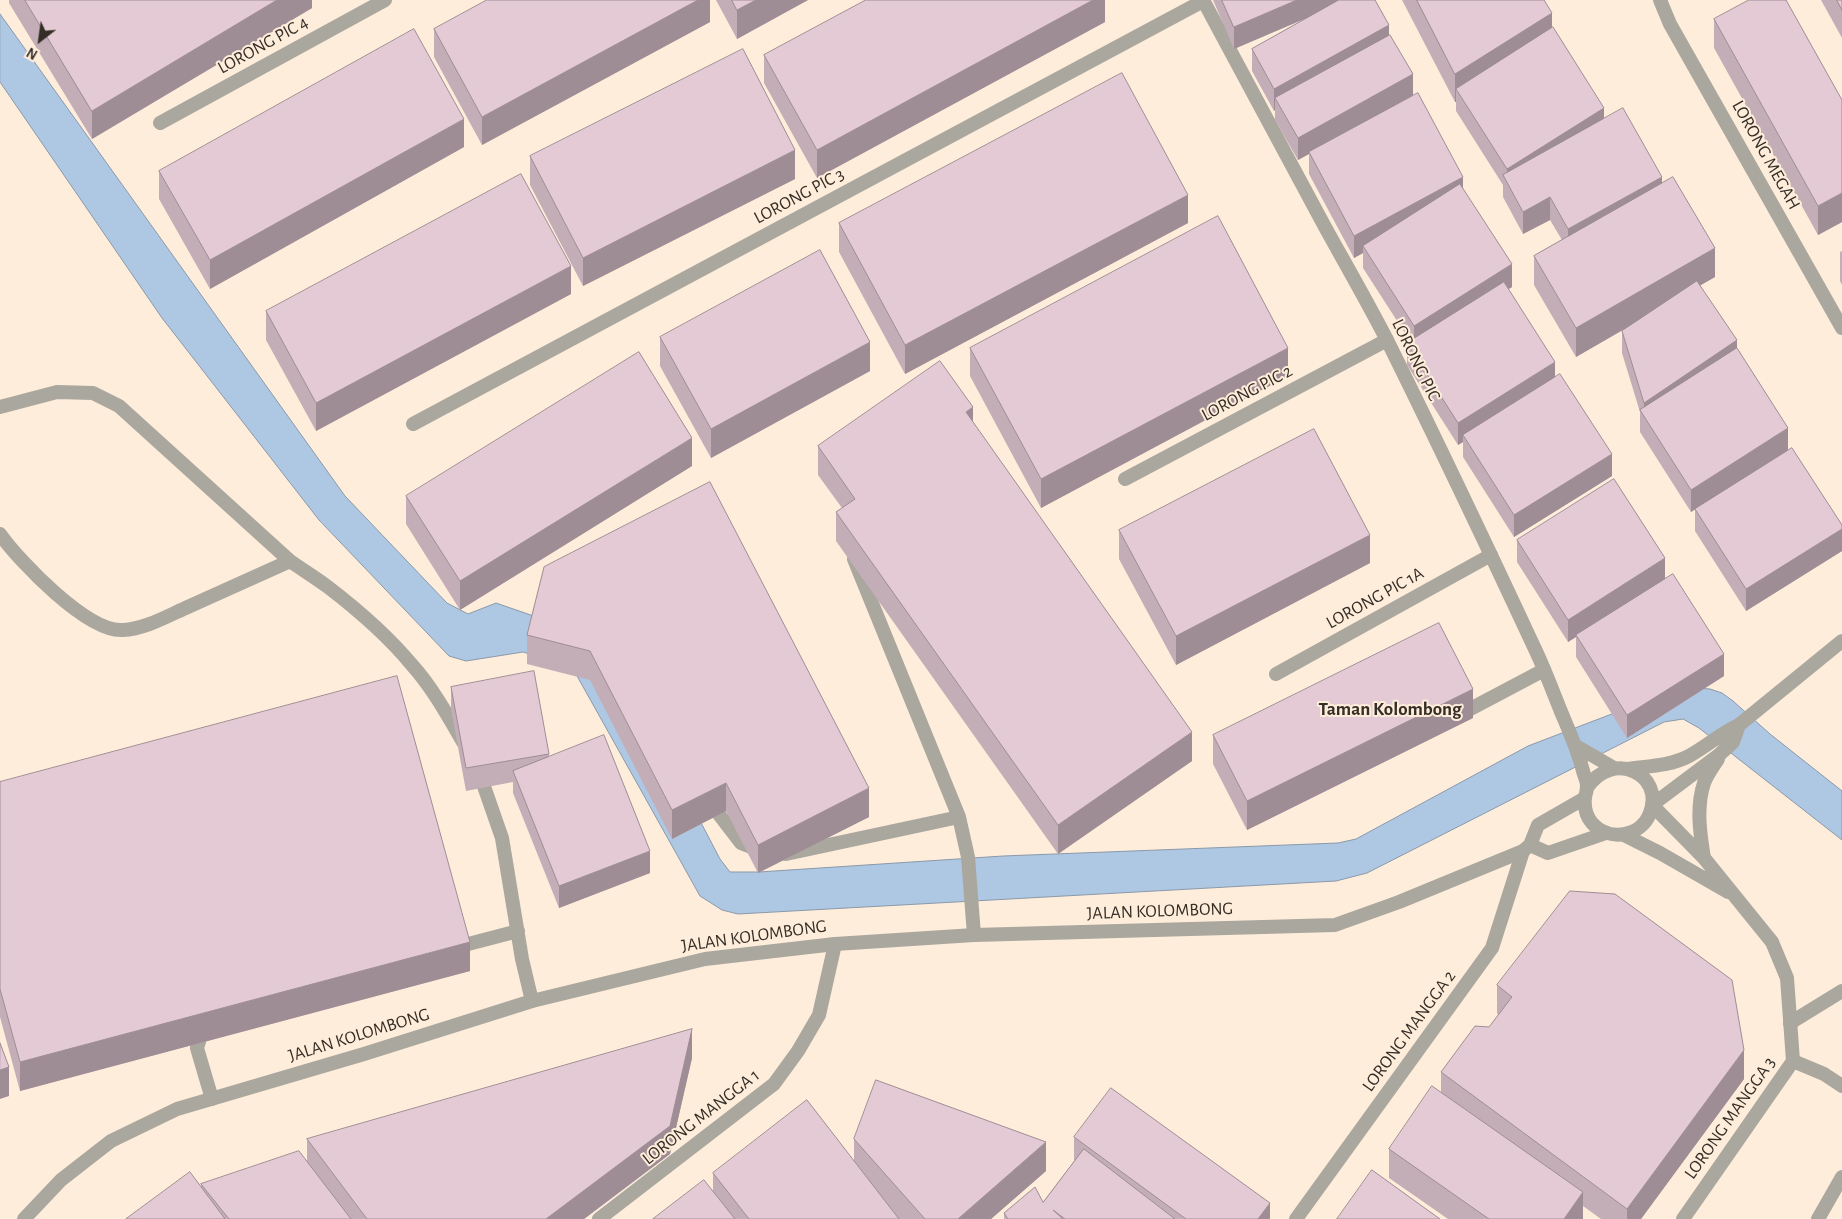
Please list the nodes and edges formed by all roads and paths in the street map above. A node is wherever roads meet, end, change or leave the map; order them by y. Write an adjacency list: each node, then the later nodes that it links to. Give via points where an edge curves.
1 (385, 0): 4 (street, LORONG PIC 4)
2 (1203, 0): 6 (street, LORONG PIC); 8 (street, LORONG PIC 3)
3 (1660, 0): 5 (street, LORONG MEGAH, via 1670,24)
4 (160, 123)
5 (1842, 328)
6 (1387, 340): 9 (street, LORONG PIC 2); 12 (street, LORONG PIC)
7 (0, 407): 13 (street, via 57,392 93,393 119,406)
8 (413, 424)
9 (1125, 479)
10 (0, 534): 13 (street, via 24,562 75,610 121,631 151,624)
11 (847, 542): 25 (street)
12 (1491, 555): 15 (street, LORONG PIC); 16 (street, LORONG PIC 1A)
13 (290, 561): 31 (street, via 328,587 388,639 414,666 454,726 480,774 502,838)
14 (1842, 641): 18 (street)
15 (1544, 670): 17 (street); 19 (street, LORONG PIC)
16 (1276, 674)
17 (1442, 724)
18 (1739, 725): 20 (street, via 1733,742); 21 (street, via 1689,756 1668,764)
19 (1576, 746): 21 (street); 22 (street, LORONG PIC)
20 (1720, 754): 23 (street); 29 (street, via 1704,783 1701,801 1700,834)
21 (1620, 768): 22 (street, via 1603,771 1594,778); 23 (street, via 1644,778 1649,786)
22 (1586, 793): 26 (street, via 1587,814 1592,823); 28 (street, via 1538,825)
23 (1652, 805): 27 (street, via 1650,816 1643,825); 29 (street, LORONG MANGGA 3)
24 (718, 812): 25 (street, via 741,843 779,855)
25 (959, 817): 32 (street, via 968,858)
26 (1606, 833): 27 (street); 28 (street, via 1548,852)
27 (1624, 835): 30 (street, LORONG MANGGA 3)
28 (1527, 848): 32 (street, JALAN KOLOMBONG, via 1335,925); 45 (street, LORONG MANGGA 2, via 1492,948)
29 (1704, 858): 30 (street, LORONG MANGGA 3)
30 (1737, 898): 38 (street, LORONG MANGGA 3, via 1772,942 1787,978)
31 (518, 932): 34 (street); 36 (street)
32 (974, 935): 33 (street, JALAN KOLOMBONG)
33 (835, 944): 36 (street, JALAN KOLOMBONG, via 706,959); 44 (street, LORONG MANGGA 1, via 819,1014 798,1052 774,1084)
34 (435, 952)
35 (1842, 991): 38 (street)
36 (532, 1001): 41 (street, JALAN KOLOMBONG)
37 (214, 1021): 41 (street, via 203,1029 198,1048)
38 (1790, 1023): 39 (street, LORONG MANGGA 3)
39 (1793, 1061): 40 (street, via 1824,1074); 46 (street, LORONG MANGGA 3)
40 (1842, 1086)
41 (212, 1099): 43 (street, JALAN KOLOMBONG, via 177,1109 111,1141 61,1180)
42 (1842, 1177): 47 (street)
43 (24, 1219)
44 (599, 1219)
45 (1296, 1219)
46 (1683, 1219)
47 (1818, 1219)

